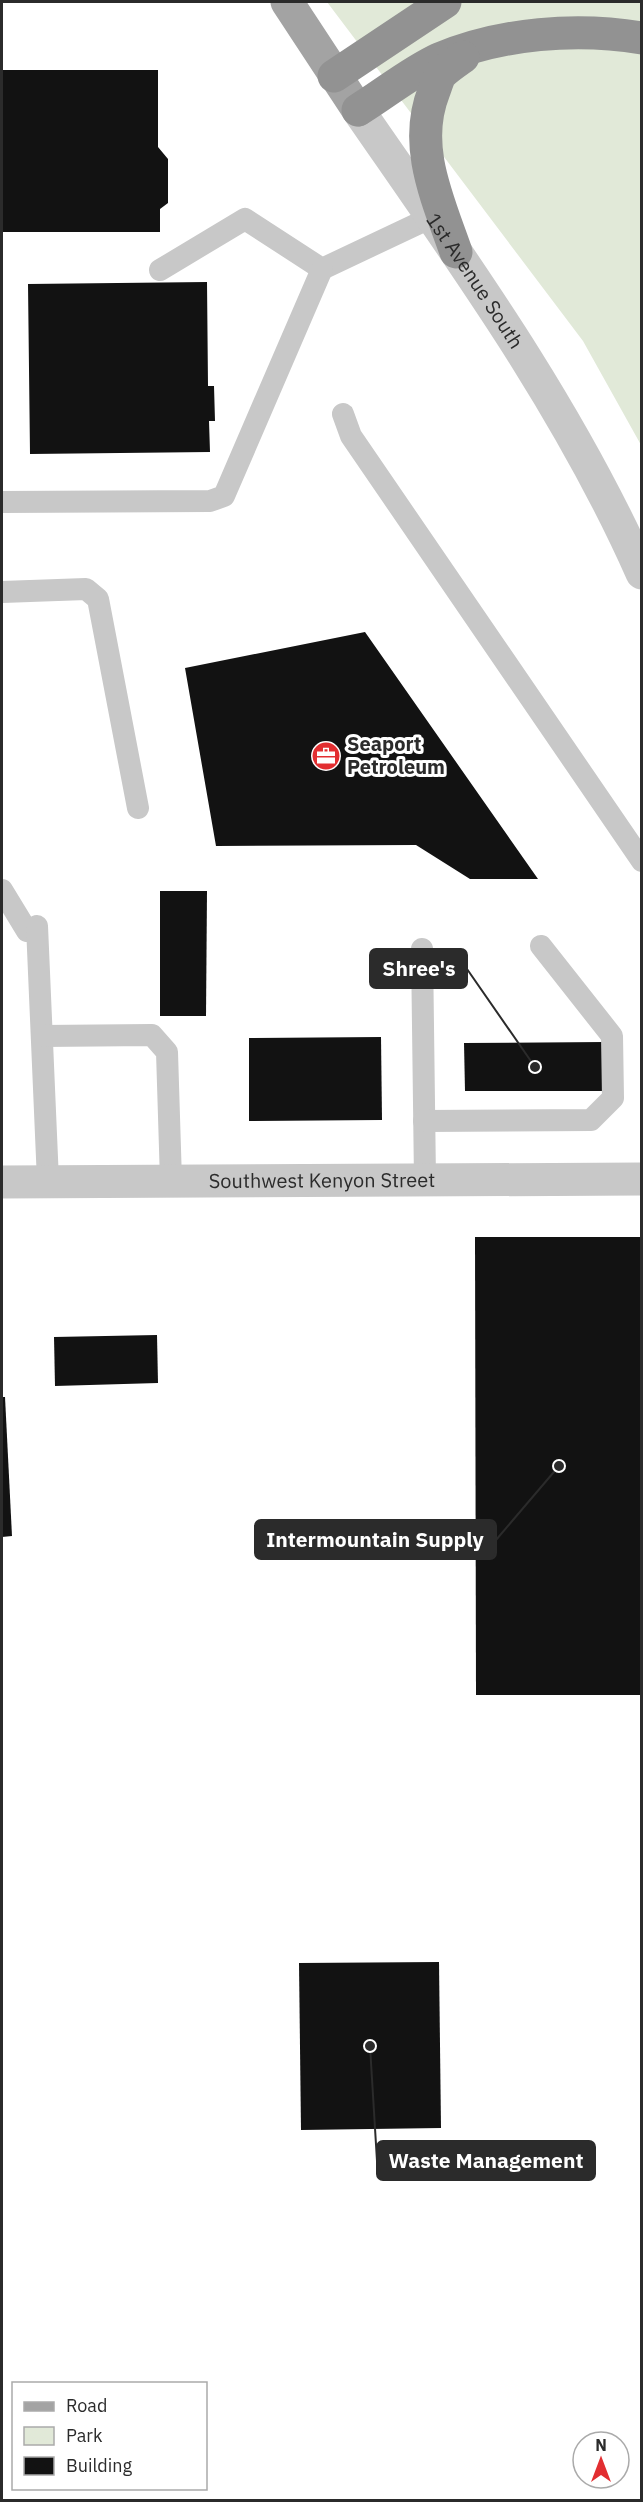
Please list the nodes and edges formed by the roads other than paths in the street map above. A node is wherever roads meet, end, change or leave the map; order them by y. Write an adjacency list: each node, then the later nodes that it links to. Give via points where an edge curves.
1 (287, 2): 5 (main road, 1st Avenue South)
2 (445, 2): 5 (highway)
3 (642, 38): 4 (highway, via 564,32)
4 (476, 47): 6 (highway, via 438,60); 8 (highway, via 440,75 428,104 425,127 431,180)
5 (334, 75): 6 (main road, 1st Avenue South)
6 (358, 110): 7 (street, 1st Avenue South)
7 (432, 217): 8 (street, 1st Avenue South); 9 (lane)
8 (456, 252): 13 (street, 1st Avenue South, via 521,348 578,443)
9 (322, 269): 10 (lane, via 245,219); 12 (lane, via 224,496 210,501)
10 (160, 270)
11 (343, 414): 16 (lane, via 351,436)
12 (2, 502)
13 (642, 573)
14 (2, 592): 15 (lane, via 86,589 98,599)
15 (138, 808)
16 (642, 861)
17 (2, 890): 20 (lane, via 32,929)
18 (541, 946): 21 (lane, via 612,1036 614,1098 591,1120)
19 (422, 950): 21 (lane)
20 (42, 1036): 24 (lane); 25 (lane, via 152,1035 167,1052)
21 (424, 1121): 23 (lane)
22 (642, 1179): 23 (street, Southwest Kenyon Street)
23 (425, 1180): 25 (street, Southwest Kenyon Street)
24 (48, 1181): 25 (street, Southwest Kenyon Street); 26 (street, Southwest Kenyon Street)
25 (171, 1181)
26 (2, 1182)

